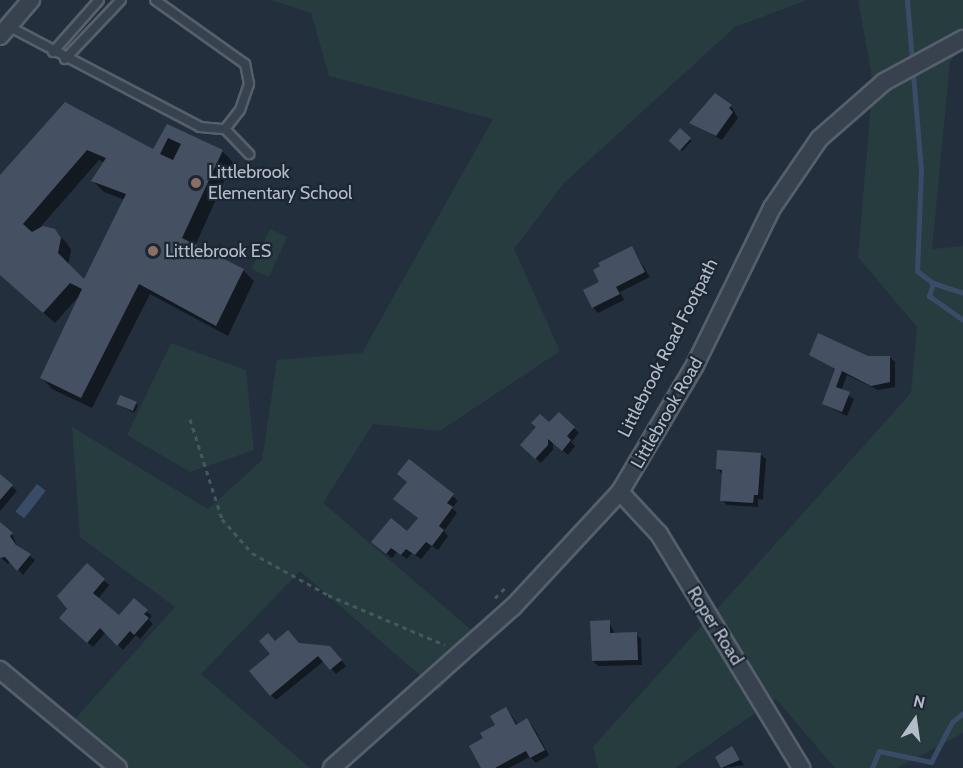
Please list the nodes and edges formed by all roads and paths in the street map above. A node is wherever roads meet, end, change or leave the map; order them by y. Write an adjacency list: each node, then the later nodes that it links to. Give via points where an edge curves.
1 (31, 0): 5 (street)
2 (99, 0): 7 (lane)
3 (121, 0): 8 (lane)
4 (155, 0): 9 (lane, via 245,64 249,84 240,110)
5 (4, 31): 7 (lane)
6 (963, 39): 12 (street, Littlebrook Road, via 922,58 848,110 793,172 771,208 695,365)
7 (53, 52): 8 (lane)
8 (65, 59): 9 (lane, via 200,127)
9 (225, 129): 10 (lane)
10 (249, 154)
11 (190, 419): 15 (path, via 222,519 252,553 328,595)
12 (620, 492): 15 (street, Littlebrook Road, via 513,607); 19 (street, Roper Road, via 659,534)
13 (510, 583): 14 (path)
14 (487, 607)
15 (454, 646): 18 (street, Littlebrook Road)
16 (0, 670): 17 (street)
17 (118, 768)
18 (332, 768)
19 (801, 768)

